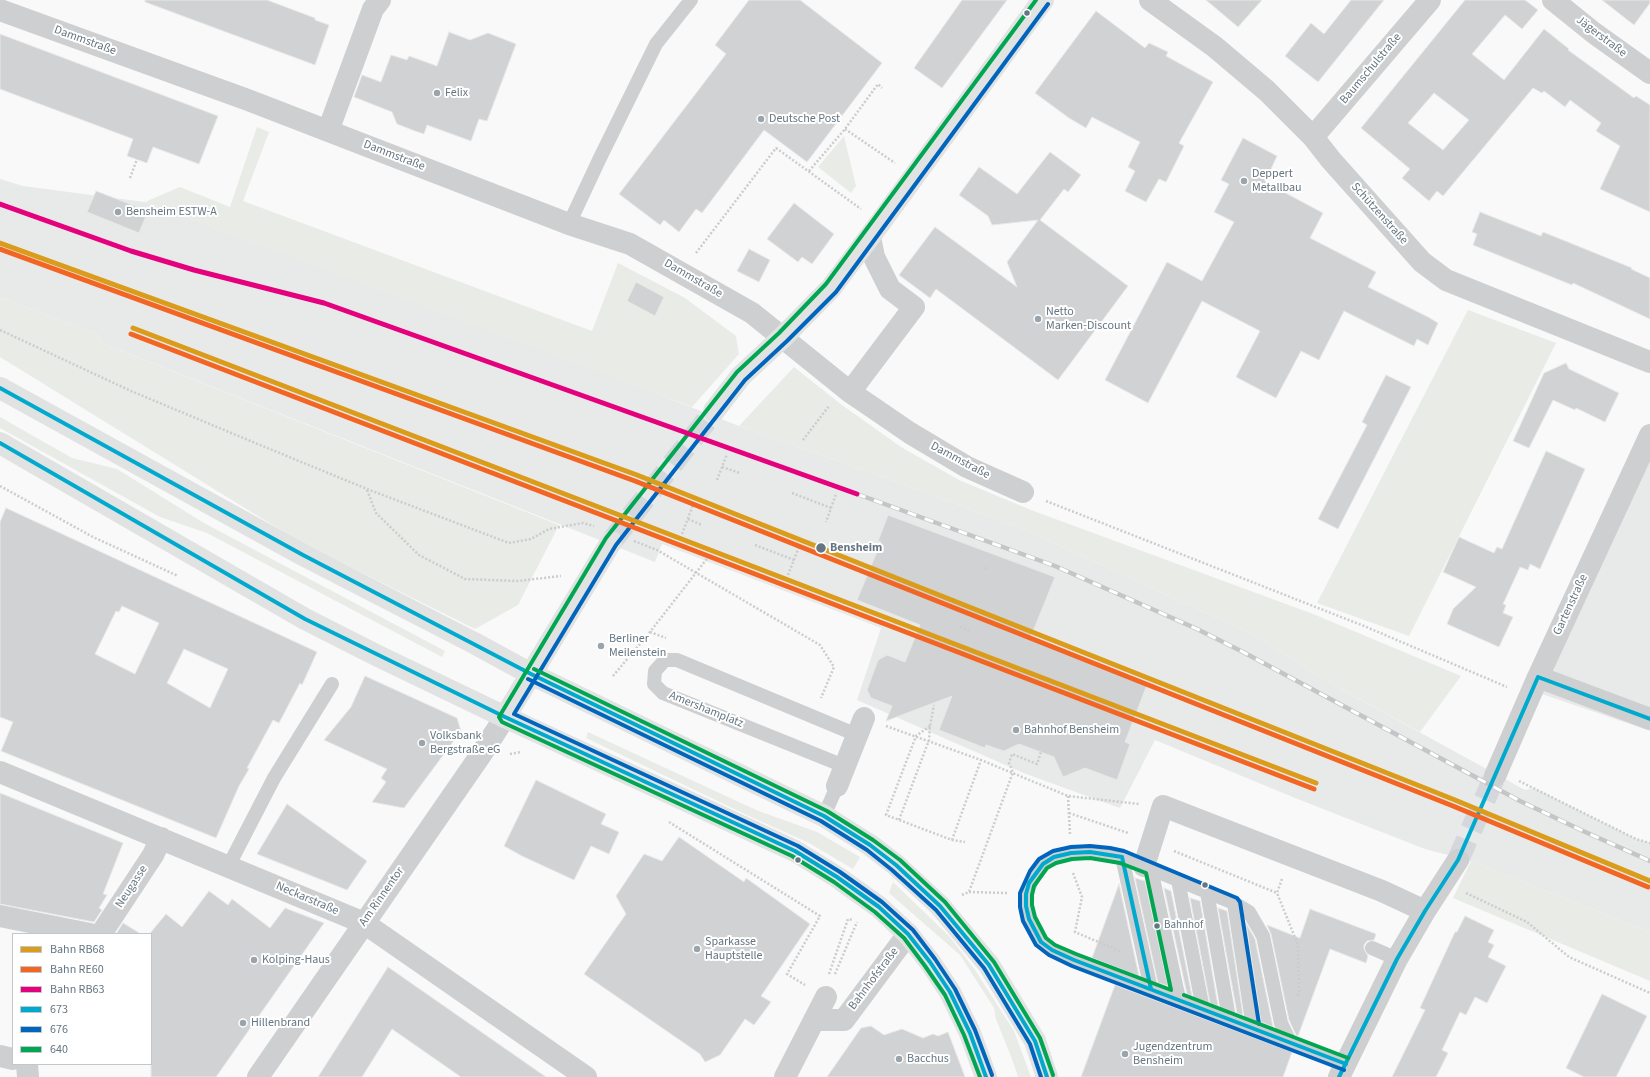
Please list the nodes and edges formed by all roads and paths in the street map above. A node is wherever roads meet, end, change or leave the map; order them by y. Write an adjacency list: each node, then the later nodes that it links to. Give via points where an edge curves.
1 (380, 0): 11 (street, via 373,10)
2 (691, 0): 17 (lane, via 656,44)
3 (1043, 0): 15 (main road)
4 (1150, 0): 12 (street, Schützenstraße, via 1250,76)
5 (1430, 0): 12 (street, Baumschulstraße)
6 (1553, 0): 8 (street, Jägerstraße)
7 (0, 10): 11 (street, Dammstraße)
8 (1650, 73)
9 (882, 88): 10 (path, via 878,84)
10 (845, 129): 14 (path); 15 (path)
11 (328, 131): 17 (street, Dammstraße)
12 (1313, 137): 22 (street, Schützenstraße, via 1422,262 1446,280)
13 (137, 159): 16 (path)
14 (809, 171): 18 (path); 19 (path, via 776,148)
15 (914, 177): 18 (main road)
16 (130, 178)
17 (569, 224): 19 (street, Dammstraße, via 630,244)
18 (875, 230): 21 (main road, via 831,288); 24 (street, via 874,257 890,289 914,307)
19 (681, 272): 21 (street, Dammstraße, via 752,313)
20 (0, 330): 33 (path, via 131,391)
21 (783, 337): 24 (street, Dammstraße); 25 (main road, via 741,376)
22 (1650, 362)
23 (0, 388): 56 (main road, via 303,555)
24 (847, 390): 27 (path); 34 (street, Dammstraße, via 967,468)
25 (714, 411)
26 (1650, 435): 58 (street, Gartenstraße)
27 (803, 440)
28 (0, 444): 63 (main road, via 305,619)
29 (727, 454): 30 (path)
30 (722, 467): 31 (path); 32 (path)
31 (740, 473)
32 (717, 480)
33 (367, 489): 41 (path, via 509,543 531,539 549,529); 52 (path, via 376,513 419,555 465,579 517,581)
34 (1023, 492): 60 (path, via 1364,626)
35 (792, 493): 38 (path)
36 (836, 494): 38 (path)
37 (693, 505): 39 (path)
38 (831, 508): 40 (path)
39 (688, 519): 42 (path); 43 (path)
40 (826, 522)
41 (589, 524)
42 (702, 525)
43 (682, 534)
44 (611, 542): 52 (main road)
45 (755, 545): 49 (path)
46 (799, 547): 49 (path)
47 (657, 550): 61 (path, via 820,645 834,666)
48 (710, 556): 57 (path)
49 (794, 560): 53 (path)
50 (985, 568): 51 (path)
51 (989, 569)
52 (593, 572): 56 (main road)
53 (788, 575)
54 (960, 627): 55 (path)
55 (971, 631)
56 (532, 674): 63 (main road); 79 (main road)
57 (613, 676)
58 (1538, 677): 64 (street); 76 (street, Gartenstraße)
59 (332, 684): 88 (lane, via 274,778)
60 (1512, 690)
61 (820, 701)
62 (934, 705): 66 (path)
63 (505, 717): 99 (street, Am Rinnentor); 102 (main road, via 795,851 879,906)
64 (1650, 719)
65 (861, 726): 67 (path); 73 (street); 73 (lane, Amershamplatz, via 677,660 665,660 655,671 654,684 663,692)
66 (930, 726): 67 (path); 68 (path)
67 (916, 736): 68 (path); 81 (path, via 886,815)
68 (929, 740): 72 (path); 81 (path)
69 (525, 751): 71 (path, via 510,754)
70 (1041, 752): 75 (path, via 1037,764 1012,754 1009,763)
71 (506, 760)
72 (981, 760): 75 (path); 83 (path)
73 (844, 766): 77 (street)
74 (0, 772): 82 (street, Neckarstraße)
75 (1013, 772): 78 (path, via 1068,796); 92 (path)
76 (1496, 773): 85 (path, via 1636,839)
77 (836, 786): 79 (lane)
78 (1163, 806): 89 (street); 97 (street, via 1382,891)
79 (824, 816): 96 (main road, via 896,865)
80 (666, 820): 107 (path, via 820,916 787,974)
81 (899, 820): 83 (path)
82 (161, 838): 88 (street, Neckarstraße); 101 (street, Neugasse, via 153,855)
83 (952, 840): 84 (path)
84 (965, 842)
85 (1650, 843)
86 (1122, 857): 89 (lane); 94 (lane, via 1090,852 1054,857 1042,864); 105 (lane)
87 (1458, 860): 97 (street)
88 (229, 866): 99 (street, Neckarstraße)
89 (1148, 868): 90 (lane); 108 (lane)
90 (1178, 880): 93 (lane); 109 (lane)
91 (1464, 891): 106 (path, via 1527,922 1569,957)
92 (969, 892): 94 (path); 96 (path)
93 (1207, 892): 95 (lane); 110 (lane)
94 (1026, 894): 105 (lane, via 1028,919 1041,942 1074,960)
95 (1234, 903): 112 (lane); 113 (lane, via 1250,912 1263,936 1281,1023)
96 (940, 906): 123 (main road, via 989,966 1035,1041)
97 (1425, 911): 104 (street)
98 (0, 916): 100 (street)
99 (364, 923): 119 (street, Am Rinnentor); 120 (street, Neckarstraße)
100 (85, 933)
101 (102, 933)
102 (908, 934): 111 (street, Bahnhofstraße, via 844,1020); 122 (main road, via 950,992 970,1034)
103 (1372, 948): 104 (lane)
104 (1397, 958): 117 (street)
105 (1151, 989): 108 (lane)
106 (1650, 992)
107 (823, 996): 107 (path, via 858,920 848,919); 111 (street)
108 (1179, 999): 109 (lane)
109 (1203, 1009): 110 (lane)
110 (1229, 1018): 112 (lane)
111 (814, 1020): 121 (street)
112 (1253, 1027): 113 (lane)
113 (1290, 1042): 117 (lane)
114 (0, 1056): 115 (street)
115 (12, 1059)
116 (27, 1065): 118 (street)
117 (1342, 1071)
118 (28, 1077)
119 (258, 1077)
120 (586, 1077)
121 (785, 1077)
122 (986, 1077)
123 (1047, 1077)

